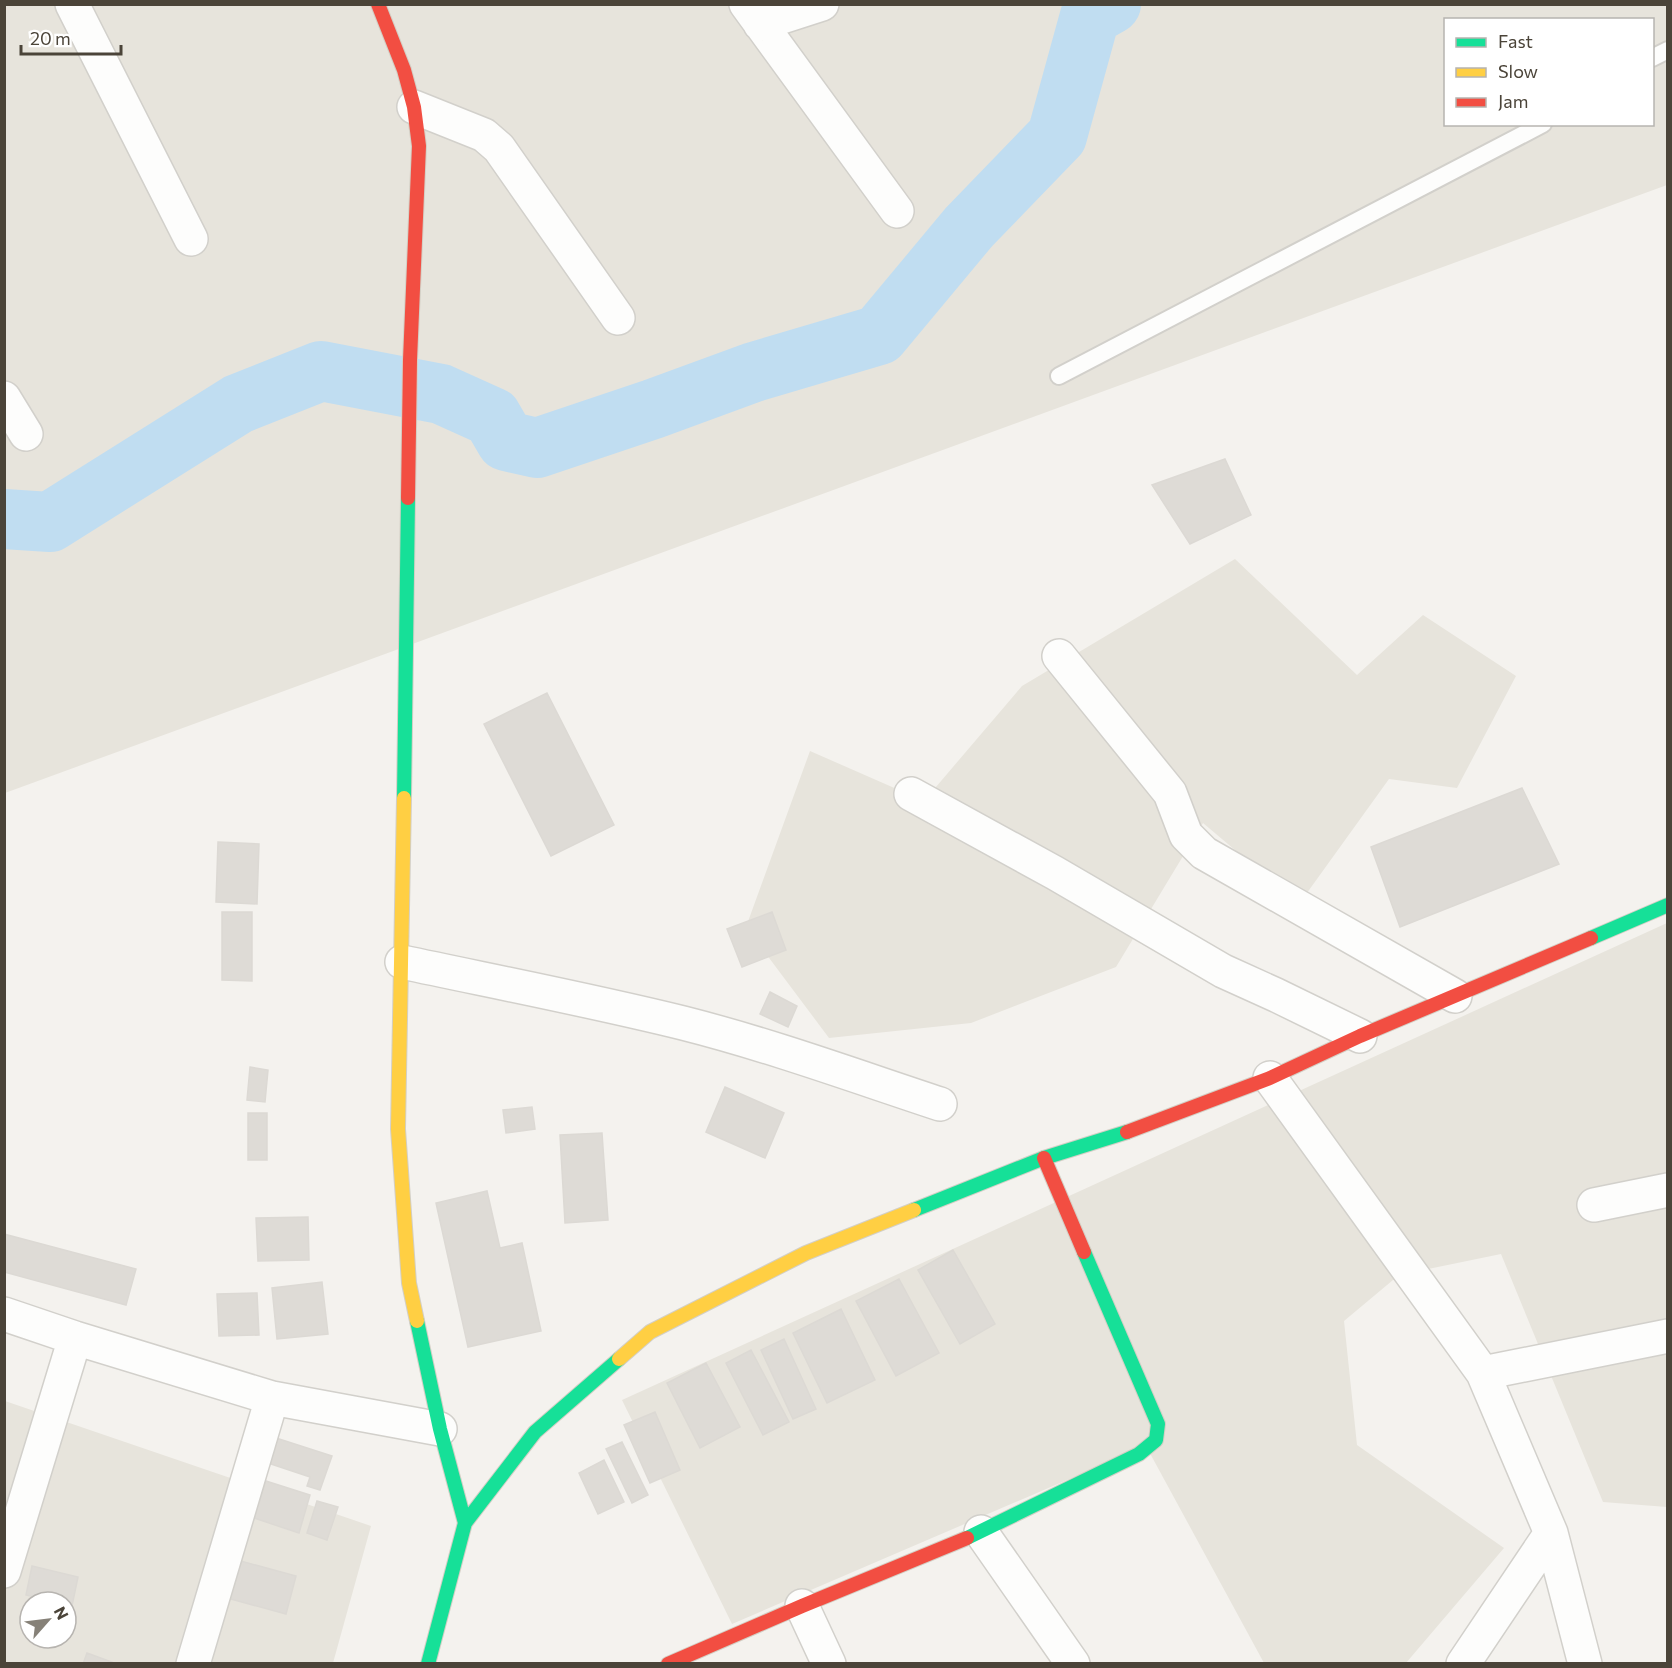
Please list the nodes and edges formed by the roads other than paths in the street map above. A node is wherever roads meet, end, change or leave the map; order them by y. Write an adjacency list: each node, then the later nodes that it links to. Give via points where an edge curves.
1 (72, 4): 10 (street)
2 (378, 4): 7 (street)
3 (822, 4): 4 (street)
4 (753, 14): 9 (street)
5 (1668, 50): 6 (lane)
6 (1654, 57)
7 (414, 107): 11 (street, via 484,135 499,148); 18 (street, via 419,146 410,360)
8 (1539, 126): 12 (lane)
9 (897, 211)
10 (190, 239)
11 (618, 318)
12 (1059, 376)
13 (4, 398): 14 (street)
14 (26, 434)
15 (1059, 656): 19 (street, via 1170,794 1186,835 1204,853)
16 (912, 794): 20 (street, via 1223,971)
17 (1668, 905): 19 (street)
18 (402, 962): 22 (street, via 684,1023); 31 (street, via 398,1129 409,1282)
19 (1455, 996): 20 (street)
20 (1360, 1036): 21 (street)
21 (1270, 1078): 23 (street, via 1117,1136); 29 (street)
22 (940, 1104)
23 (1044, 1158): 32 (street, via 806,1252 650,1332 535,1432); 33 (street, via 1158,1424 1156,1440 1139,1454)
24 (1668, 1190): 25 (street)
25 (1594, 1205)
26 (4, 1314): 28 (street)
27 (1668, 1336): 29 (street)
28 (75, 1338): 30 (street); 35 (street)
29 (1483, 1373): 34 (street)
30 (272, 1398): 31 (street); 37 (street)
31 (440, 1429): 32 (street)
32 (465, 1523): 38 (street)
33 (981, 1532): 36 (street); 41 (street)
34 (1551, 1533): 42 (street); 43 (street)
35 (4, 1571)
36 (802, 1606): 39 (street); 40 (street)
37 (193, 1664)
38 (428, 1664)
39 (668, 1664)
40 (829, 1664)
41 (1073, 1664)
42 (1463, 1664)
43 (1586, 1664)

